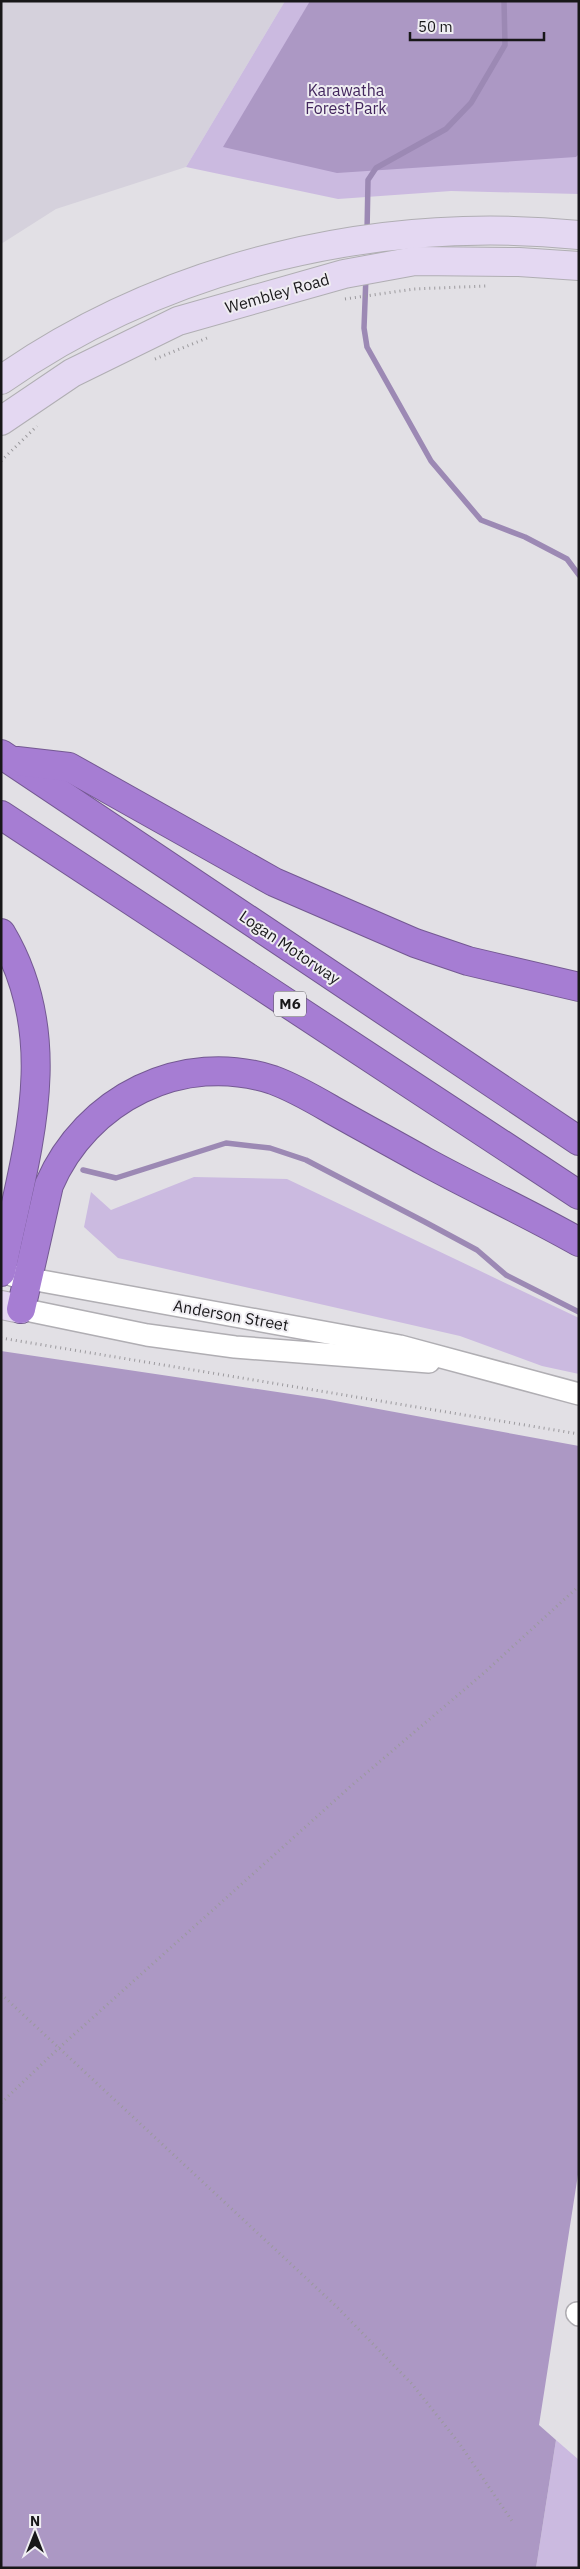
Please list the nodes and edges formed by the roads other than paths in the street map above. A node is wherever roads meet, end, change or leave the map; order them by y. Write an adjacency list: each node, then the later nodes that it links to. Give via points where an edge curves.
1 (579, 235): 3 (main road, Wembley Road, via 489,230 417,233 348,242 259,261 137,305 75,335)
2 (579, 266): 4 (main road, Wembley Road, via 415,260 345,290 178,321 72,373)
3 (1, 380)
4 (1, 421)
5 (6, 757): 8 (highway, via 69,767 274,882 406,939 468,961); 9 (highway, Logan Motorway)
6 (1, 815): 11 (highway, M6)
7 (1, 933): 10 (highway, via 24,986 36,1048 36,1103)
8 (579, 986)
9 (579, 1141)
10 (19, 1189): 12 (highway); 14 (highway)
11 (579, 1194)
12 (1, 1211)
13 (579, 1242): 14 (highway, via 294,1089 249,1074 204,1071 177,1075 138,1089 103,1112 86,1128 57,1166)
14 (10, 1274): 15 (highway); 16 (street, Anderson Street, via 400,1346)
15 (11, 1307): 16 (street, Anderson Street, via 147,1335 234,1348 399,1362)
16 (460, 1363): 17 (street, Anderson Street)
17 (579, 1394)

